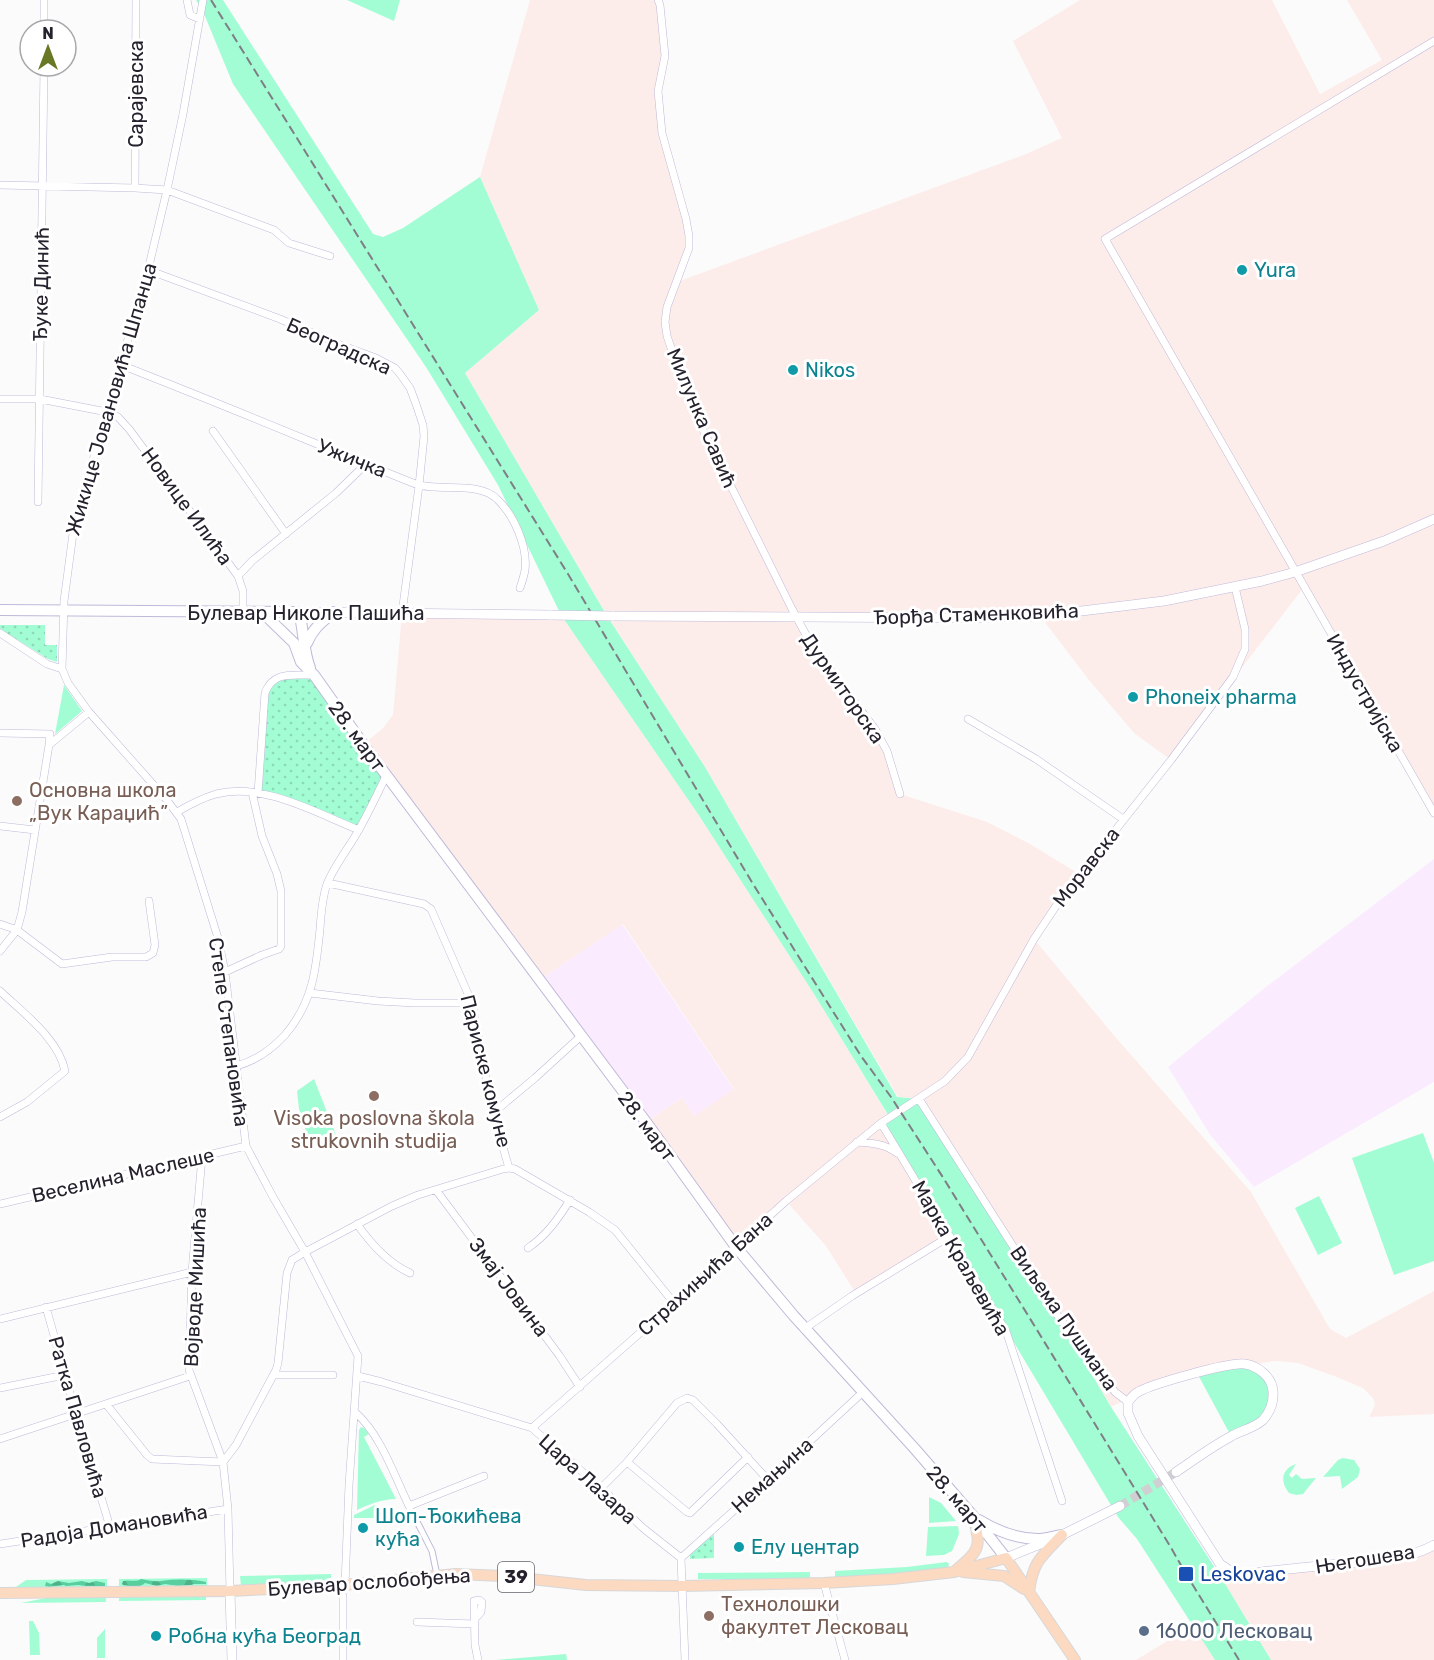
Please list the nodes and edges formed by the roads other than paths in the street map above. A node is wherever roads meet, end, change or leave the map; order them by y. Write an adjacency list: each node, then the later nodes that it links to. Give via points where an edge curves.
1 (44, 0): 6 (street)
2 (136, 0): 12 (street, Сарајевска)
3 (187, 0): 7 (street, via 190,15)
4 (203, 0): 7 (street, Жикице Јовановића Шпанца)
5 (658, 0): 38 (street, Милунка Савић, via 665,56 658,92 662,133 689,236 689,248 664,322 667,336 704,432)
6 (44, 18)
7 (200, 19): 13 (street, Жикице Јовановића Шпанца)
8 (1434, 41): 26 (street, Индустријска, via 1104,239)
9 (44, 78): 11 (street, Ђуке Динић)
10 (0, 185): 11 (street)
11 (43, 186): 12 (street); 18 (street, Ђуке Динић)
12 (135, 188): 13 (street)
13 (167, 190): 14 (street, via 274,230 289,243); 15 (street, Жикице Јовановића Шпанца)
14 (330, 256)
15 (148, 270): 16 (street, Жикице Јовановића Шпанца); 22 (street, Београдска, via 280,319 395,369 410,388 424,430)
16 (121, 365): 19 (street, Жикице Јовановића Шпанца); 21 (street, Ужичка)
17 (0, 399): 18 (street)
18 (40, 399): 19 (street); 23 (street, Ђуке Динић)
19 (107, 412): 27 (street, Новице Илића, via 129,429); 31 (street, Жикице Јовановића Шпанца, via 74,526)
20 (213, 431): 25 (street)
21 (366, 464): 22 (street, Ужичка); 25 (street)
22 (419, 486): 29 (street, Ужичка, via 473,490 489,493 498,500 524,546 525,568); 36 (street, Београдска)
23 (38, 502)
24 (1434, 519): 26 (street, Ђорђа Стаменковића)
25 (286, 534): 27 (street)
26 (1295, 572): 28 (street, Ђорђа Стаменковића); 52 (street, Индустријска)
27 (238, 576): 32 (street, Новице Илића)
28 (1235, 587): 38 (street, Ђорђа Стаменковића, via 1164,601 1040,616); 53 (street, Моравска, via 1245,629 1245,649 1233,677)
29 (520, 588)
30 (0, 610): 31 (main road, Булевар Николе Пашића)
31 (64, 610): 32 (main road, Булевар Николе Пашића); 42 (street)
32 (243, 612): 35 (main road, Булевар Николе Пашића)
33 (299, 612): 34 (street, Булевар Николе Пашића); 35 (main road, Булевар Николе Пашића); 40 (main road); 41 (main road, 28. март)
34 (334, 612): 36 (street, Булевар Николе Пашића); 41 (main road, via 313,630)
35 (263, 613): 40 (main road, 28. март)
36 (402, 613): 37 (street, Булевар Николе Пашића, bridge)
37 (612, 616): 38 (street, Ђорђа Стаменковића)
38 (796, 616): 50 (street, Дурмиторска, via 811,644 875,729 887,751)
39 (0, 633): 42 (street, via 47,664)
40 (294, 643): 43 (main road, 28. март, via 301,662)
41 (305, 646): 43 (main road, 28. март)
42 (62, 669): 44 (street, Степе Степановића)
43 (313, 675): 48 (main road, 28. март); 49 (street, via 279,677 267,688)
44 (89, 712): 47 (street); 51 (street, Степе Степановића)
45 (968, 719): 53 (street, via 1036,759)
46 (0, 734): 47 (street, via 50,734)
47 (49, 745): 55 (street)
48 (386, 776): 56 (street); 66 (main road, 28. март)
49 (255, 792): 51 (street, via 215,794); 56 (street); 62 (street, via 262,836 281,891 281,946)
50 (900, 794)
51 (177, 812): 62 (street, Степе Степановића, via 186,829)
52 (1434, 813)
53 (1123, 819): 68 (street, Моравска, via 1034,939 968,1057 953,1074)
54 (0, 826): 55 (street)
55 (35, 830): 60 (street)
56 (359, 830): 57 (street)
57 (328, 883): 64 (street); 65 (street, Париске комуне, via 428,906)
58 (149, 901): 60 (street, via 155,945 153,953 146,957 62,964)
59 (0, 924): 60 (street)
60 (17, 930): 61 (street)
61 (0, 951)
62 (225, 972): 67 (street, Степе Степановића)
63 (0, 991): 70 (street, via 47,1036 65,1071 27,1102)
64 (310, 993): 65 (street, via 378,1001); 67 (street, via 300,1015 277,1044 254,1060)
65 (472, 1003): 69 (street, Париске комуне)
66 (581, 1036): 69 (street); 82 (main road, 28. март)
67 (236, 1066): 73 (street, Степе Степановића)
68 (919, 1099): 71 (street, Моравска); 99 (street, Виљема Пушмана, via 1055,1312 1115,1392)
69 (493, 1113): 76 (street, Париске комуне)
70 (0, 1117)
71 (881, 1123): 72 (street, Страхињића Бана); 74 (street, Марка Краљевића)
72 (857, 1142): 74 (street, via 889,1147); 82 (street, Страхињића Бана)
73 (246, 1146): 75 (street, Веселина Маслеше); 84 (street, Степе Степановића)
74 (900, 1155): 81 (street, Марка Краљевића)
75 (202, 1157): 79 (street, Веселина Маслеше); 85 (street, Војводе Мишића)
76 (510, 1168): 77 (street); 78 (street)
77 (436, 1190): 80 (street); 96 (street, Змај Јовина)
78 (570, 1200): 83 (street, via 547,1232); 87 (street, via 615,1230)
79 (0, 1204)
80 (357, 1224): 84 (street); 86 (street, via 380,1252)
81 (950, 1236): 90 (street); 112 (street, Марка Краљевића, via 1006,1331)
82 (736, 1247): 87 (street, Страхињића Бана); 90 (main road, 28. март)
83 (528, 1248)
84 (305, 1252): 92 (street, via 292,1260 287,1273); 95 (street, Степе Степановића, via 356,1350)
85 (192, 1272): 88 (street); 94 (street, Војводе Мишића)
86 (410, 1273)
87 (674, 1303): 96 (street, Страхињића Бана)
88 (46, 1308): 89 (street); 91 (street, Ратка Павловића)
89 (0, 1319)
90 (804, 1329): 98 (main road, 28. март)
91 (64, 1375): 97 (street); 102 (street, Ратка Павловића)
92 (274, 1375): 93 (street); 106 (street)
93 (333, 1375)
94 (190, 1376): 100 (street); 106 (street, Војводе Мишића)
95 (358, 1376): 101 (street, Степе Степановића); 103 (street, Цара Лазара)
96 (579, 1387): 103 (street, Страхињића Бана)
97 (0, 1388)
98 (863, 1392): 110 (street, Немањина); 116 (main road, 28. март)
99 (1128, 1402): 108 (street, Виљема Пушмана, via 1138,1392 1227,1366 1252,1366 1271,1382 1270,1411 1262,1420); 120 (street, Његошева, via 1138,1436 1224,1568 1246,1574 1361,1562 1415,1553)
100 (106, 1404): 102 (street); 106 (street, via 152,1459)
101 (355, 1412): 113 (street, via 378,1442); 127 (street, Степе Степановића)
102 (76, 1414): 104 (street); 117 (street, Ратка Павловића)
103 (532, 1428): 111 (street, Цара Лазара)
104 (0, 1439)
105 (748, 1457): 107 (street, via 690,1513); 107 (street, via 687,1398 677,1403); 110 (street)
106 (223, 1462): 115 (street, Војводе Мишића)
107 (627, 1462): 111 (street)
108 (1176, 1472)
109 (484, 1476): 113 (street)
110 (768, 1480): 121 (street, Немањина)
111 (601, 1488): 121 (street, Цара Лазара)
112 (1062, 1502)
113 (409, 1506): 124 (street, via 432,1551)
114 (1120, 1506): 118 (street, Булевар ослобођења)
115 (228, 1509): 117 (street, Радоја Домановића); 128 (street, Војводе Мишића)
116 (973, 1516): 118 (main road, via 1011,1535 1040,1539); 122 (main road, 28. март); 123 (main road, via 979,1538 977,1549)
117 (110, 1527): 119 (street, Радоја Домановића)
118 (1062, 1535): 122 (street, Булевар ослобођења); 129 (main road, via 1036,1564)
119 (0, 1544)
120 (1434, 1545)
121 (681, 1558): 126 (street)
122 (1006, 1558): 123 (main road, Булевар ослобођења / 39); 129 (main road)
123 (954, 1572): 125 (main road, Булевар ослобођења / 39); 129 (main road, via 1004,1576)
124 (436, 1575): 126 (main road, Булевар ослобођења / 39); 127 (main road, Булевар ослобођења / 39)
125 (824, 1583): 126 (main road, Булевар ослобођења / 39); 136 (street)
126 (682, 1586): 135 (street)
127 (344, 1590): 128 (main road, Булевар ослобођења / 39); 133 (street, Степе Степановића)
128 (230, 1591): 130 (main road, Булевар ослобођења / 39); 132 (street)
129 (1029, 1592): 137 (main road)
130 (0, 1593)
131 (417, 1622): 134 (street, via 475,1621)
132 (232, 1660)
133 (343, 1660)
134 (478, 1660)
135 (685, 1660)
136 (845, 1660)
137 (1075, 1660)

